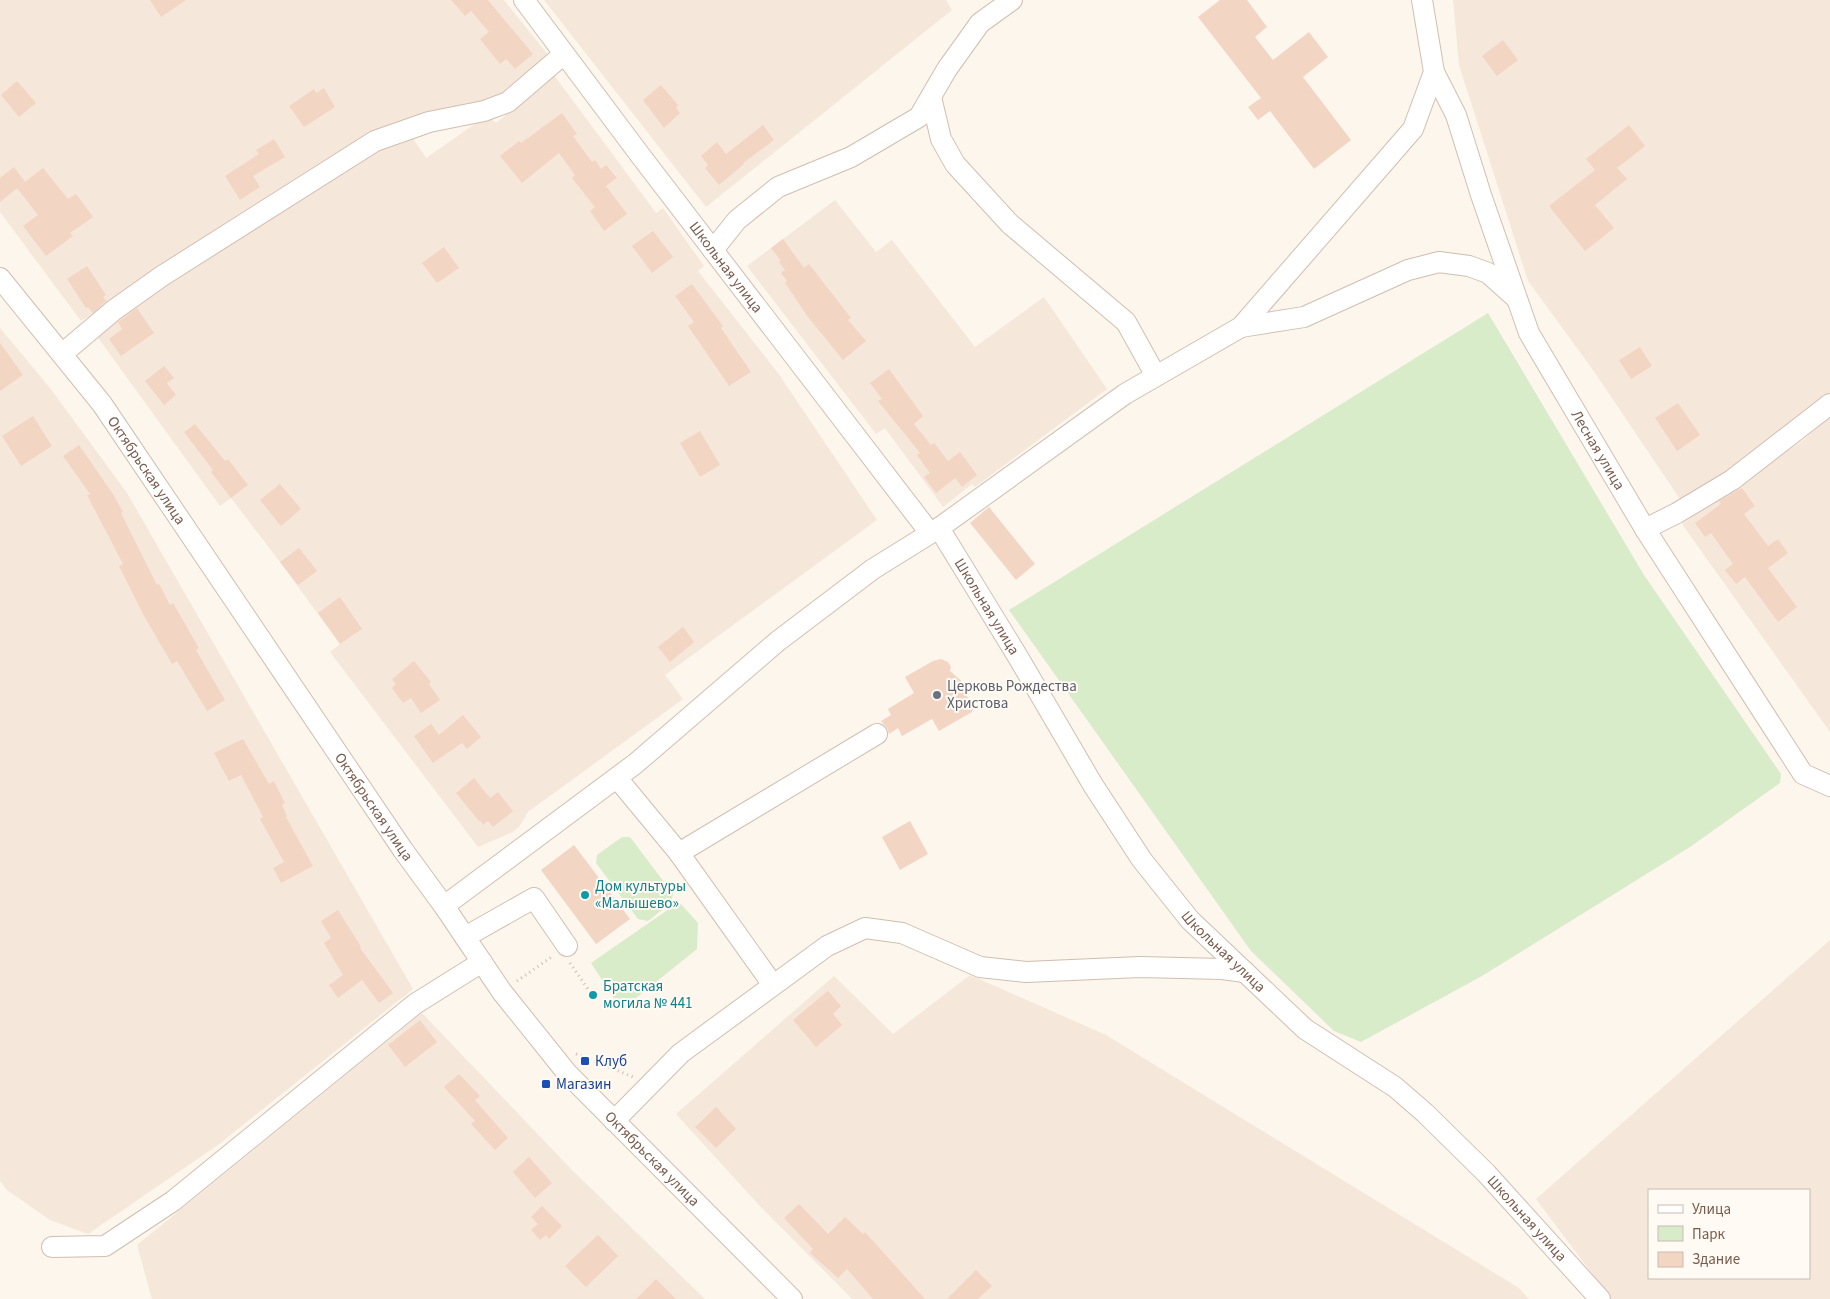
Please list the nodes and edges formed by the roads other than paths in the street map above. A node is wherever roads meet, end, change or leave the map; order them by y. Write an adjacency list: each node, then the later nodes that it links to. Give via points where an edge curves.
1 (524, 0): 4 (street, Школьная улица)
2 (1012, 0): 6 (street, via 980,23)
3 (1422, 0): 5 (street)
4 (564, 54): 7 (street, Школьная улица); 11 (street, via 508,102 484,112 429,122 375,141 162,276 114,310)
5 (1434, 72): 9 (street, Лесная улица, via 1456,115); 10 (street, via 1413,129)
6 (931, 97): 7 (street, via 919,117 851,157 778,187 737,220); 12 (street, via 941,139 955,164 1010,224 1126,322)
7 (713, 250): 15 (street, Школьная улица)
8 (0, 278): 11 (street, Октябрьская улица)
9 (1517, 298): 10 (street, via 1488,272 1439,262 1408,270 1304,317); 14 (street, Лесная улица, via 1529,333)
10 (1241, 327): 12 (street)
11 (62, 354): 20 (street, Октябрьская улица, via 102,404)
12 (1156, 376): 15 (street, via 1125,394)
13 (1830, 404): 14 (street, via 1732,480)
14 (1645, 529): 18 (street, Лесная улица, via 1803,774)
15 (934, 530): 17 (street, via 873,569 778,641); 24 (street, Школьная улица, via 1018,657 1093,785 1142,860 1190,920)
16 (877, 734): 19 (street)
17 (617, 778): 19 (street); 20 (street)
18 (1830, 786)
19 (679, 853): 25 (street)
20 (444, 906): 21 (street, Октябрьская улица)
21 (465, 938): 22 (street, via 534,898); 23 (street, Октябрьская улица)
22 (564, 948)
23 (482, 962): 26 (street, Октябрьская улица, via 567,1073); 27 (street, via 415,1004 173,1201 105,1246)
24 (1245, 972): 25 (street, via 1140,967 1026,972 980,967 902,933 865,928 827,946); 29 (street, Школьная улица, via 1305,1029 1395,1087 1425,1113 1486,1173)
25 (773, 985): 26 (street, via 681,1052)
26 (614, 1121): 28 (street, Октябрьская улица)
27 (52, 1247)
28 (792, 1299)
29 (1600, 1299)

